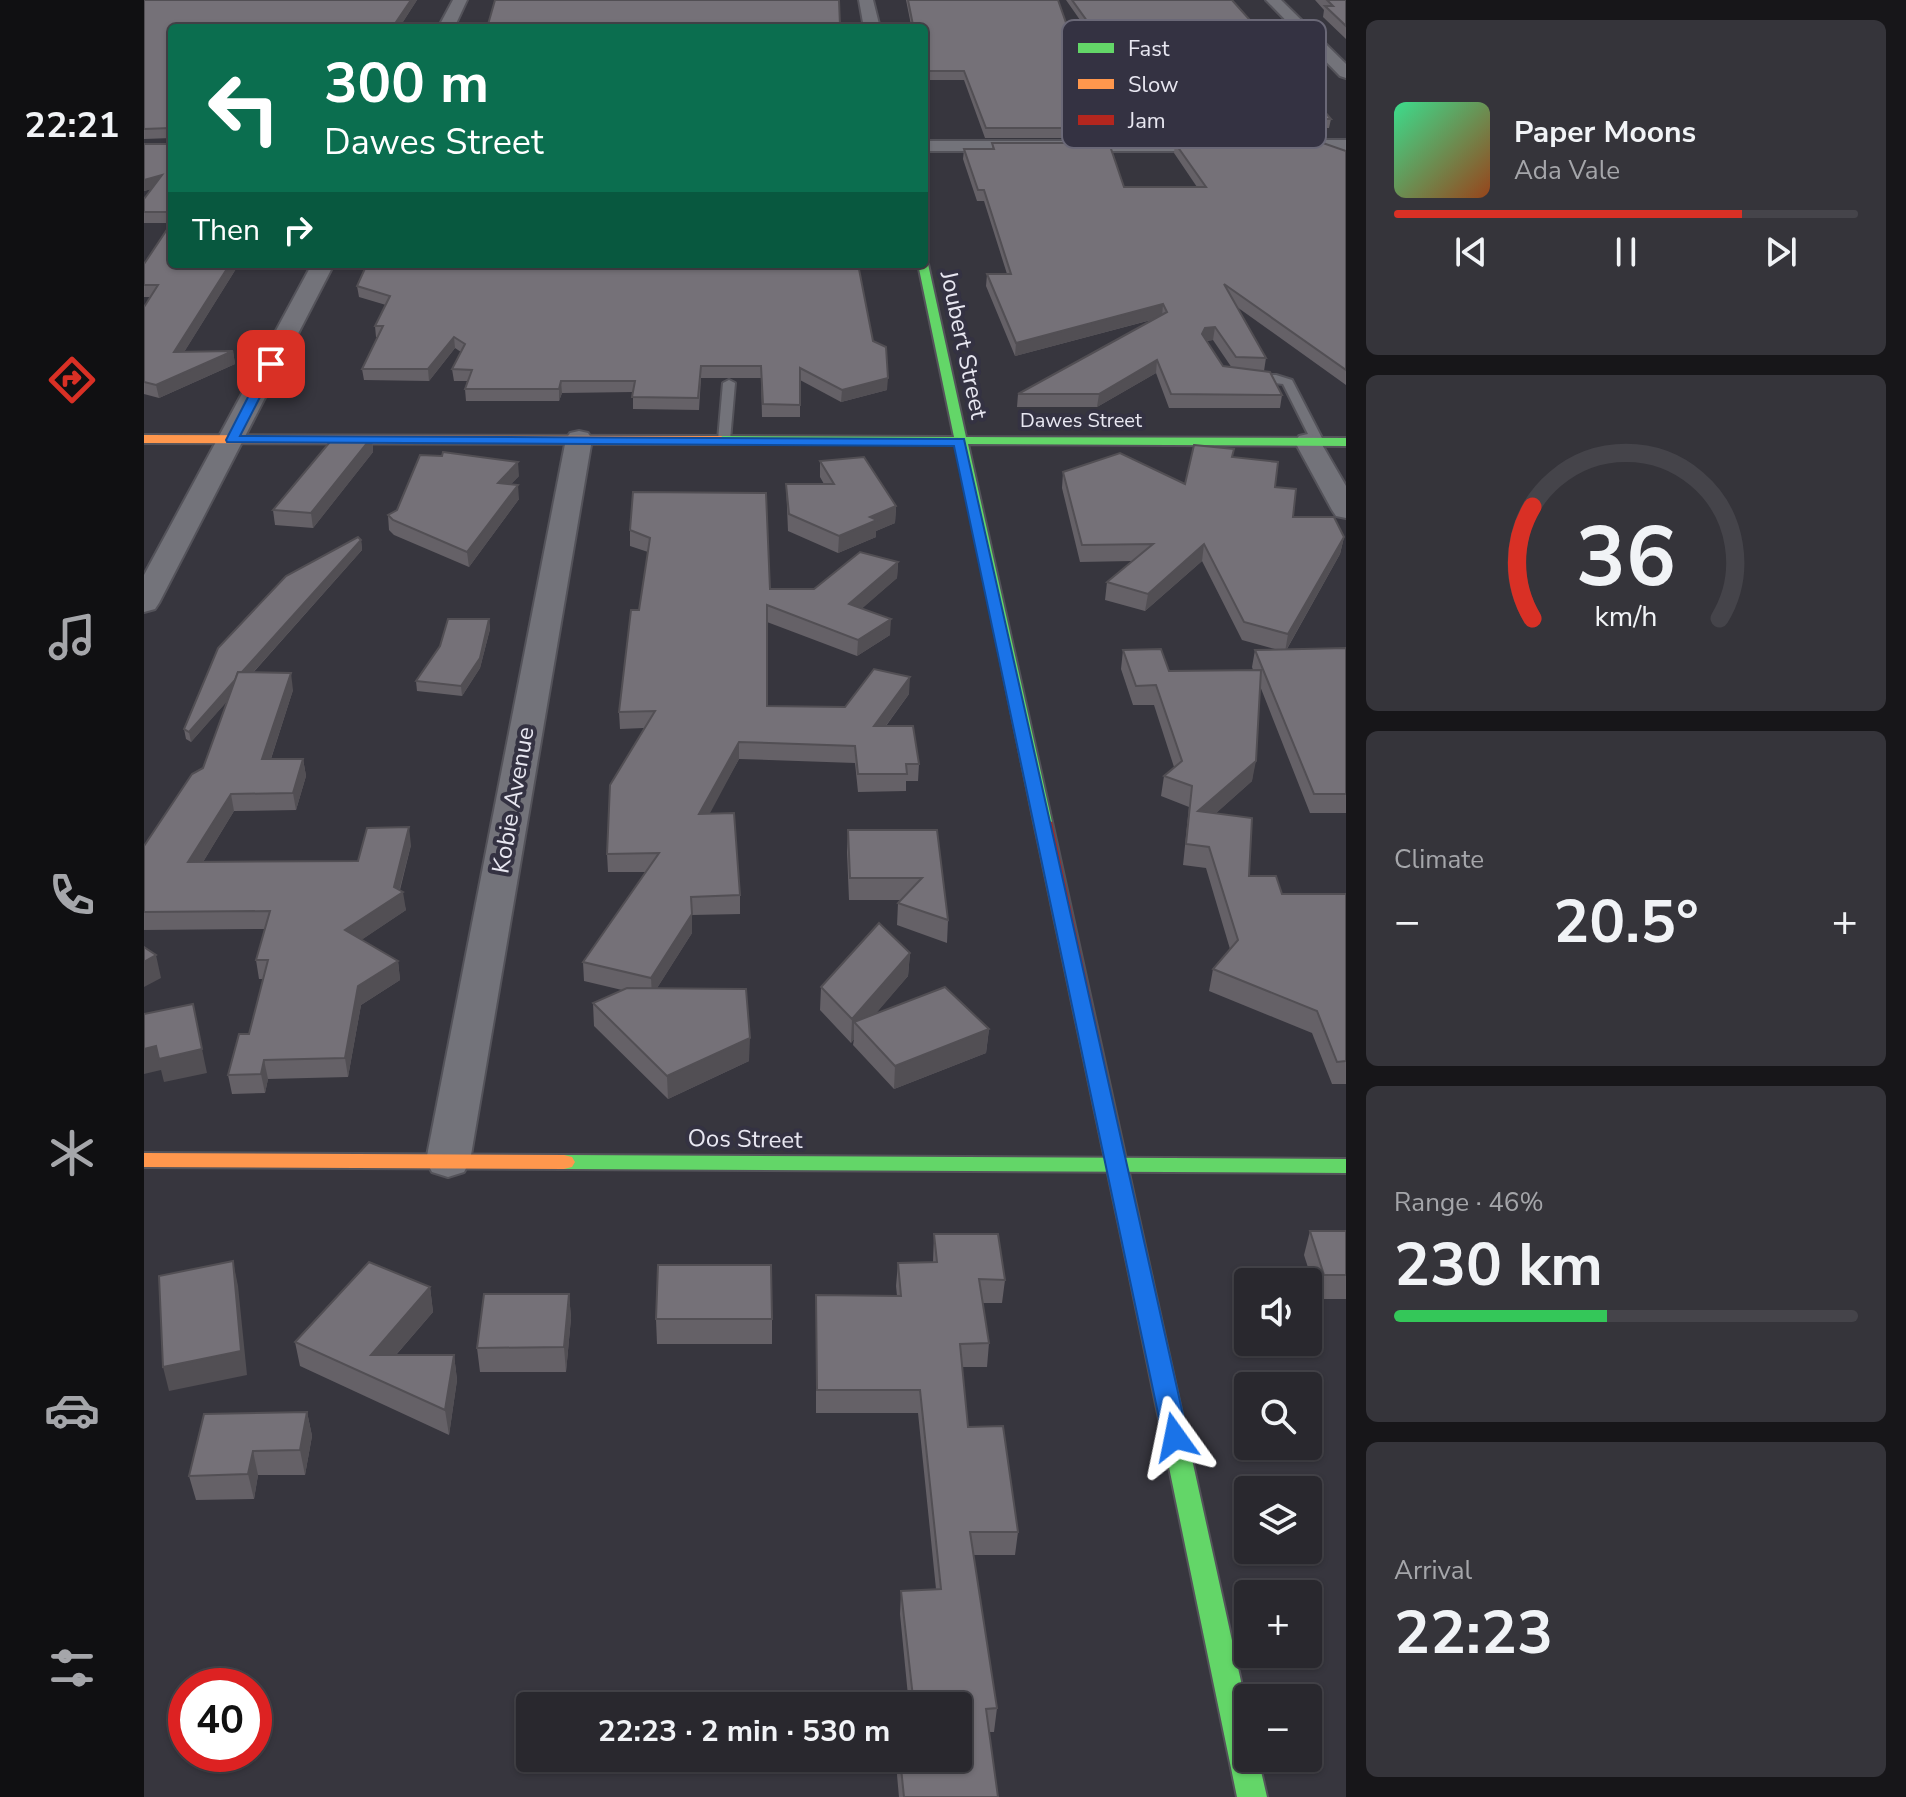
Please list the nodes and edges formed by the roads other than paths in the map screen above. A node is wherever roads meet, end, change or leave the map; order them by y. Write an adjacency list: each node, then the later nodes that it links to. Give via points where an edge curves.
1 (460, 0): 5 (street)
2 (866, 0): 6 (street)
3 (1273, 0): 4 (street)
4 (1293, 20)
5 (448, 24)
6 (871, 24)
7 (1326, 53): 8 (street)
8 (1346, 73)
9 (928, 146): 10 (street)
10 (1062, 146)
11 (321, 268): 17 (street)
12 (924, 268): 19 (street, Joubert Street)
13 (1235, 378): 20 (lane, via 1288,382)
14 (729, 383): 18 (lane)
15 (144, 439): 17 (street, Dawes Street)
16 (579, 439): 17 (street, Dawes Street); 18 (street, Dawes Street); 25 (street, Kobie Avenue)
17 (232, 440): 23 (street)
18 (724, 440): 19 (street, Dawes Street)
19 (959, 442): 20 (street, Dawes Street); 27 (street, Joubert Street)
20 (1313, 442): 21 (street, Dawes Street); 22 (street)
21 (1346, 442)
22 (1346, 510)
23 (144, 603)
24 (144, 1160): 25 (street, Oos Street)
25 (448, 1161): 27 (street, Oos Street)
26 (1346, 1166): 27 (street, Oos Street)
27 (1117, 1167): 28 (street, Joubert Street)
28 (1252, 1797)

